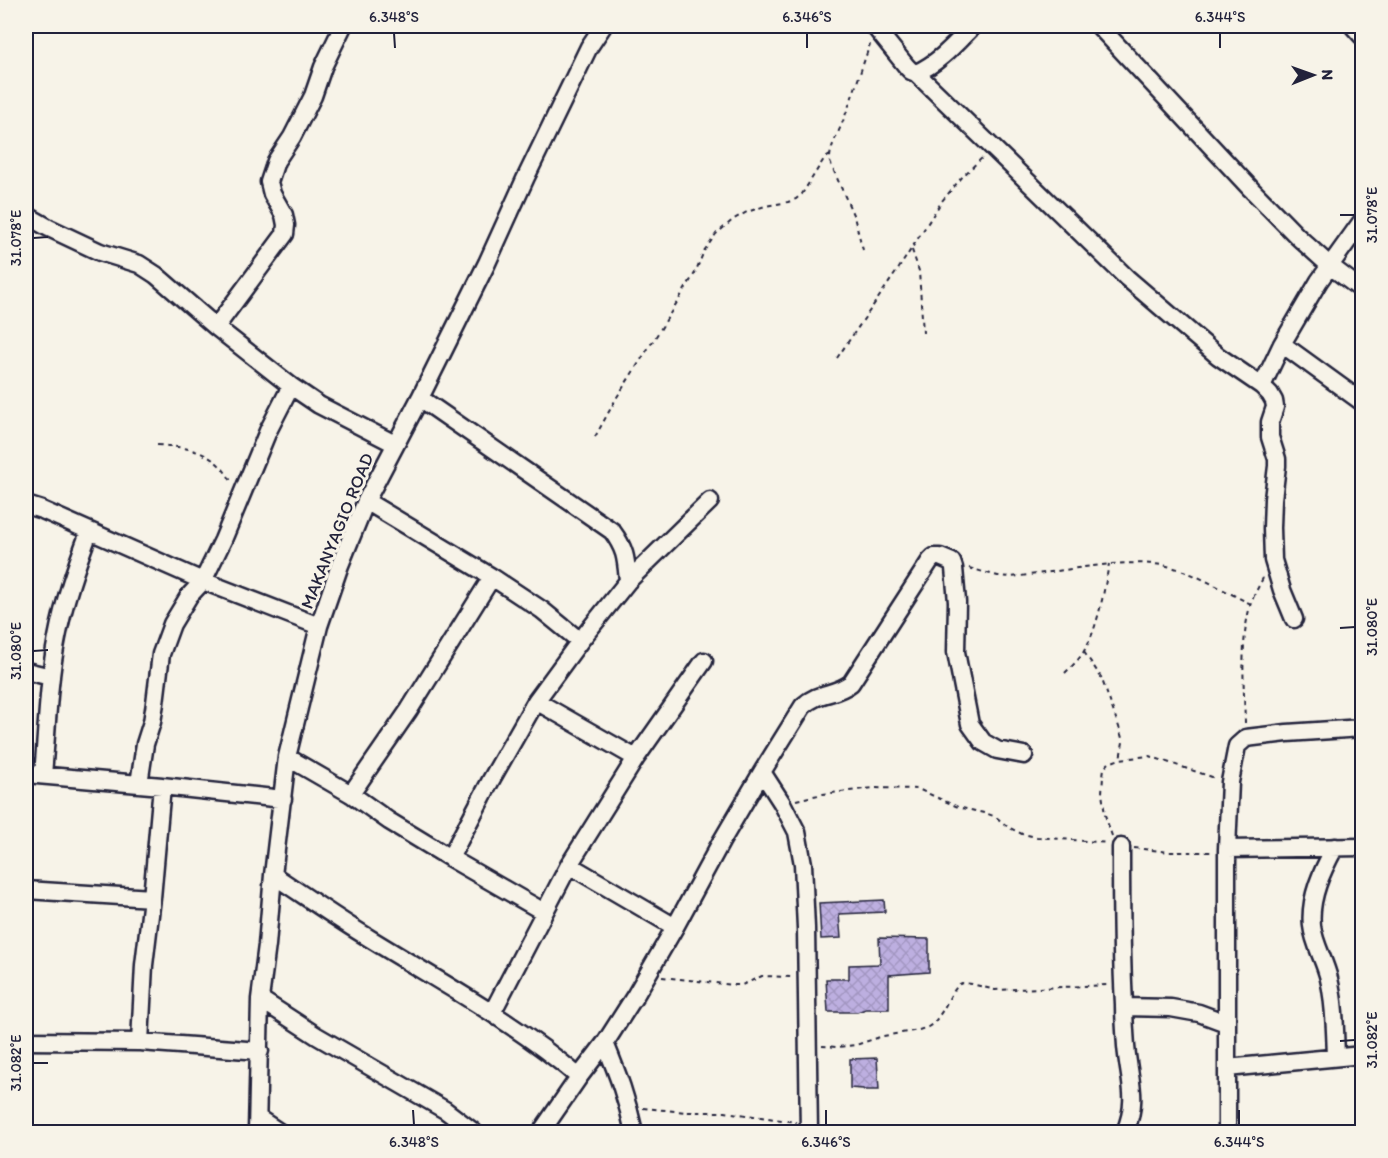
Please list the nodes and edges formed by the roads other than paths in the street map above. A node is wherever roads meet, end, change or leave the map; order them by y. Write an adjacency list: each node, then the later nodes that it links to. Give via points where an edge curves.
1 (343, 26): 13 (street, via 269,182 284,215 285,234)
2 (603, 26): 17 (street, MAKANYAGIO ROAD, via 589,46)
3 (973, 26): 8 (street, via 937,61)
4 (1099, 26): 11 (street, via 1265,204)
5 (1353, 26): 7 (street)
6 (875, 27): 8 (street)
7 (1362, 36)
8 (916, 73): 16 (street, via 1127,278 1218,356)
9 (26, 215): 13 (street, via 99,252 139,264)
10 (1362, 221): 11 (street)
11 (1329, 265): 12 (street); 14 (street)
12 (1362, 290)
13 (216, 327): 15 (street)
14 (1282, 344): 16 (street); 18 (street)
15 (291, 386): 19 (street); 25 (street)
16 (1262, 386): 27 (street, via 1275,407 1270,428 1277,459 1273,560)
17 (420, 398): 19 (street, MAKANYAGIO ROAD); 26 (street, via 612,531 626,558)
18 (1362, 402)
19 (395, 444): 20 (street, MAKANYAGIO ROAD)
20 (366, 501): 24 (street); 28 (street, MAKANYAGIO ROAD)
21 (710, 501): 26 (street)
22 (26, 505): 23 (street)
23 (89, 532): 25 (street); 32 (street, via 64,608)
24 (492, 578): 29 (street, via 542,610); 43 (street, via 415,702)
25 (203, 581): 28 (street); 41 (street, via 172,624 161,654)
26 (628, 581): 29 (street)
27 (1294, 619)
28 (319, 626): 36 (street, MAKANYAGIO ROAD)
29 (580, 641): 33 (street)
30 (704, 661): 37 (street)
31 (26, 671): 32 (street)
32 (51, 677): 40 (street)
33 (536, 701): 37 (street); 49 (street)
34 (1362, 728): 48 (street, via 1246,738 1237,746 1230,782)
35 (1024, 755): 38 (street, via 997,750 983,742 970,724 956,652 954,568 952,562 934,557 851,683 810,699)
36 (287, 757): 43 (street); 44 (street, MAKANYAGIO ROAD)
37 (636, 758): 50 (street)
38 (762, 772): 55 (street); 69 (street, via 797,832 803,864)
39 (26, 774): 40 (street)
40 (43, 775): 41 (street)
41 (138, 784): 42 (street)
42 (162, 786): 44 (street); 53 (street)
43 (351, 794): 49 (street)
44 (283, 799): 51 (street, MAKANYAGIO ROAD)
45 (1121, 847): 57 (street)
46 (1335, 847): 47 (street); 48 (street); 65 (street, via 1315,891 1312,926 1330,980)
47 (1362, 847)
48 (1227, 851): 59 (street)
49 (450, 858): 54 (street)
50 (569, 865): 54 (street); 55 (street)
51 (273, 875): 56 (street, MAKANYAGIO ROAD); 58 (street)
52 (26, 890): 53 (street)
53 (152, 898): 61 (street)
54 (544, 912): 58 (street)
55 (675, 927): 62 (street)
56 (260, 999): 63 (street, MAKANYAGIO ROAD); 71 (street, via 445,1110)
57 (1124, 1007): 59 (street, via 1171,1008); 74 (street, via 1133,1098)
58 (492, 1013): 67 (street)
59 (1226, 1023): 66 (street)
60 (26, 1041): 61 (street)
61 (140, 1042): 63 (street)
62 (605, 1044): 67 (street); 73 (street, via 621,1081)
63 (260, 1051): 68 (street, MAKANYAGIO ROAD)
64 (1362, 1055): 65 (street)
65 (1336, 1057): 66 (street)
66 (1227, 1068): 75 (street)
67 (579, 1077): 72 (street)
68 (258, 1125): 70 (street)
69 (809, 1128)
70 (279, 1132)
71 (474, 1132)
72 (541, 1132)
73 (634, 1132)
74 (1125, 1132)
75 (1227, 1132)

